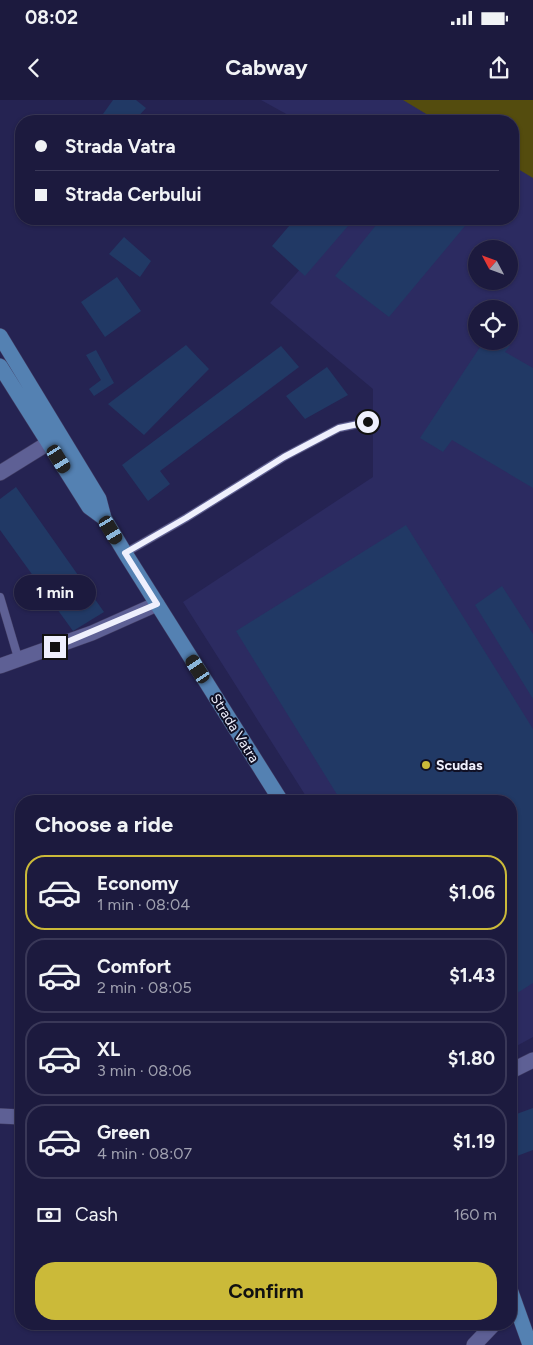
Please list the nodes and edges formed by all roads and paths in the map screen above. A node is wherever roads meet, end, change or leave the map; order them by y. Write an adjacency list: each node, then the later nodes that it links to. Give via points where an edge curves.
1 (0, 336): 4 (street, Strada Vatra)
2 (0, 366): 4 (street, Strada Vatra)
3 (368, 422): 6 (lane, via 339,428 284,457)
4 (55, 438): 5 (street); 6 (street, Strada Vatra, via 100,499 104,518)
5 (0, 473)
6 (125, 553): 8 (street, Strada Vatra)
7 (0, 597): 9 (lane)
8 (157, 604): 9 (street); 11 (street, Strada Vatra)
9 (19, 660): 10 (street)
10 (0, 666)
11 (277, 795)
12 (533, 1060): 13 (street)
13 (517, 1068)
14 (0, 1116): 15 (street)
15 (15, 1117)
16 (517, 1311): 19 (street)
17 (488, 1330): 18 (street)
18 (474, 1345)
19 (530, 1345)

